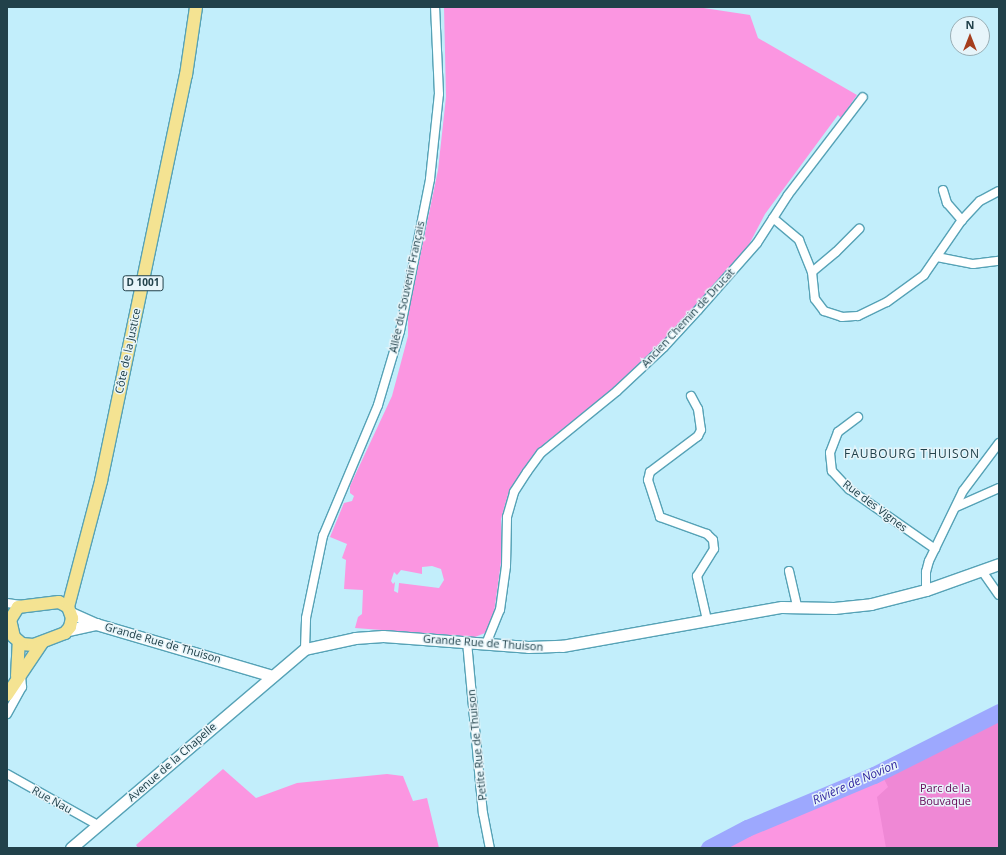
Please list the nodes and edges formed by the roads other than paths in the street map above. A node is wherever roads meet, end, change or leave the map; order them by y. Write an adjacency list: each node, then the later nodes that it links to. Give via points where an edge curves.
1 (196, 7): 21 (main road, Côte de la Justice / D 1001, via 186,75 92,521)
2 (435, 7): 37 (street, Allée du Souvenir Français, via 438,94 430,178 400,331 378,404 323,536 306,618)
3 (864, 97): 6 (street, Ancien Chemin de Drucat)
4 (943, 190): 7 (street, via 947,203)
5 (999, 191): 7 (street, via 980,201)
6 (772, 218): 11 (street, via 799,240); 36 (street, Ancien Chemin de Drucat, via 757,243 664,347 617,391 541,453 527,472 514,492 508,517 506,566 500,610)
7 (962, 220): 9 (street)
8 (859, 229): 11 (street)
9 (937, 257): 10 (street, via 973,264); 11 (street, via 924,275 887,302 858,316 842,318 824,311 815,299)
10 (999, 261)
11 (812, 272)
12 (691, 396): 29 (street, via 698,409 701,430 698,436 650,472 648,480 660,517 707,534 713,540 714,548 697,576)
13 (858, 417): 17 (street, Rue des Vignes, via 838,432 830,453 832,472 849,489)
14 (999, 443): 16 (street, via 963,491)
15 (999, 488): 16 (street)
16 (956, 506): 17 (street)
17 (935, 549): 22 (street, via 926,572)
18 (999, 564): 20 (street, Grande Rue de Thuison)
19 (789, 571): 27 (street, via 796,590)
20 (982, 571): 22 (street, Grande Rue de Thuison); 23 (street)
21 (74, 575): 24 (main road, Côte de la Justice / D 1001); 28 (main road, Côte de la Justice)
22 (926, 590): 27 (street, Grande Rue de Thuison, via 871,604 834,608)
23 (999, 595)
24 (54, 601): 26 (main road); 28 (main road)
25 (7, 603): 26 (street)
26 (21, 605): 30 (main road)
27 (797, 607): 29 (street, Grande Rue de Thuison, via 782,607)
28 (70, 610): 31 (street, Grande Rue de Thuison); 32 (main road, via 72,622)
29 (707, 620): 36 (street, Grande Rue de Thuison, via 548,648)
30 (8, 621): 33 (main road, via 11,632)
31 (96, 624): 32 (street, Grande Rue de Thuison); 39 (street, Grande Rue de Thuison)
32 (68, 630): 35 (main road)
33 (19, 642): 35 (main road, via 34,645); 38 (main road)
34 (467, 642): 36 (street, Grande Rue de Thuison); 37 (street, Grande Rue de Thuison, via 383,636 355,638); 45 (street, Petite Rue de Thuison, via 483,813)
35 (42, 643): 38 (main road)
36 (486, 644)
37 (305, 649): 39 (street, Grande Rue de Thuison)
38 (19, 676): 40 (main road); 41 (street, via 22,687)
39 (273, 676): 43 (street, Avenue de la Chapelle)
40 (7, 696)
41 (7, 714)
42 (7, 774): 43 (street, Rue Nau)
43 (98, 825): 44 (street, Avenue de la Chapelle)
44 (71, 848)
45 (490, 848)

